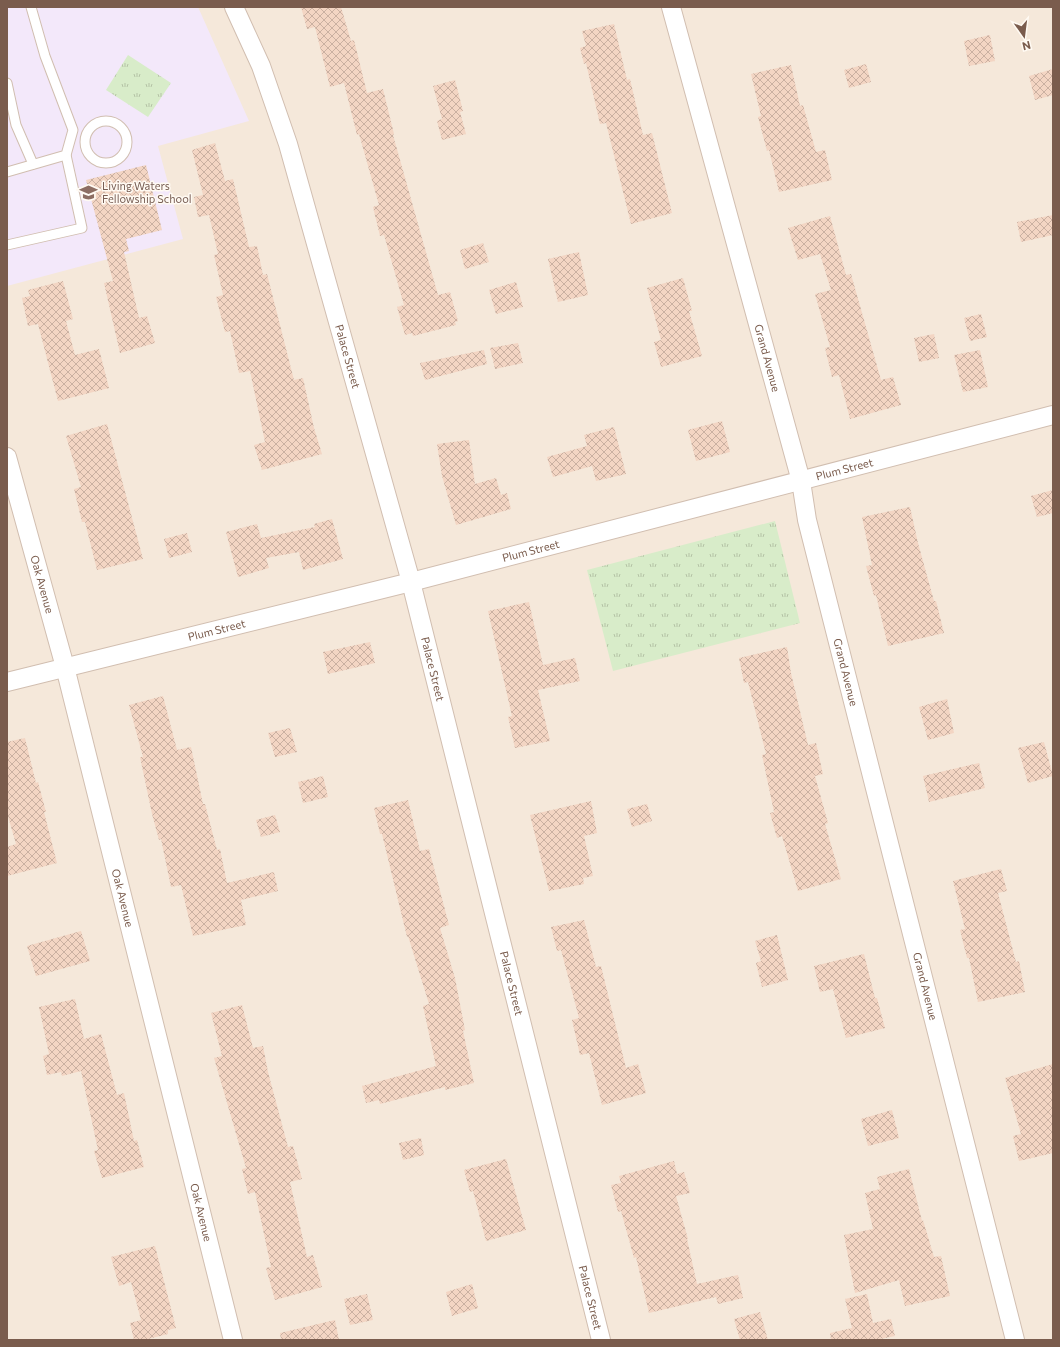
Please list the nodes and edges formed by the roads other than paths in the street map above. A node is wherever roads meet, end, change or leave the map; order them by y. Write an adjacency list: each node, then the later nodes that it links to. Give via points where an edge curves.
1 (31, 7): 5 (lane, via 45,56)
2 (234, 7): 14 (street, Palace Street, via 261,66 288,144)
3 (671, 7): 13 (street, Grand Avenue)
4 (7, 83): 8 (lane, via 16,125)
5 (74, 130): 6 (lane); 7 (lane)
6 (86, 136): 6 (lane, via 85,145 88,153 100,163 115,162 126,151 126,135 114,123 105,121 97,124)
7 (66, 155): 8 (lane); 10 (lane, via 82,228)
8 (33, 164): 9 (lane)
9 (7, 172)
10 (7, 245)
11 (1053, 415): 13 (street, Plum Street)
12 (7, 457): 15 (street, Oak Avenue)
13 (801, 481): 14 (street, Plum Street); 19 (street, Grand Avenue, via 807,520)
14 (411, 582): 15 (street, Plum Street); 18 (street, Palace Street)
15 (65, 667): 16 (street, Plum Street); 17 (street, Oak Avenue)
16 (7, 682)
17 (234, 1340)
18 (601, 1340)
19 (1015, 1340)

